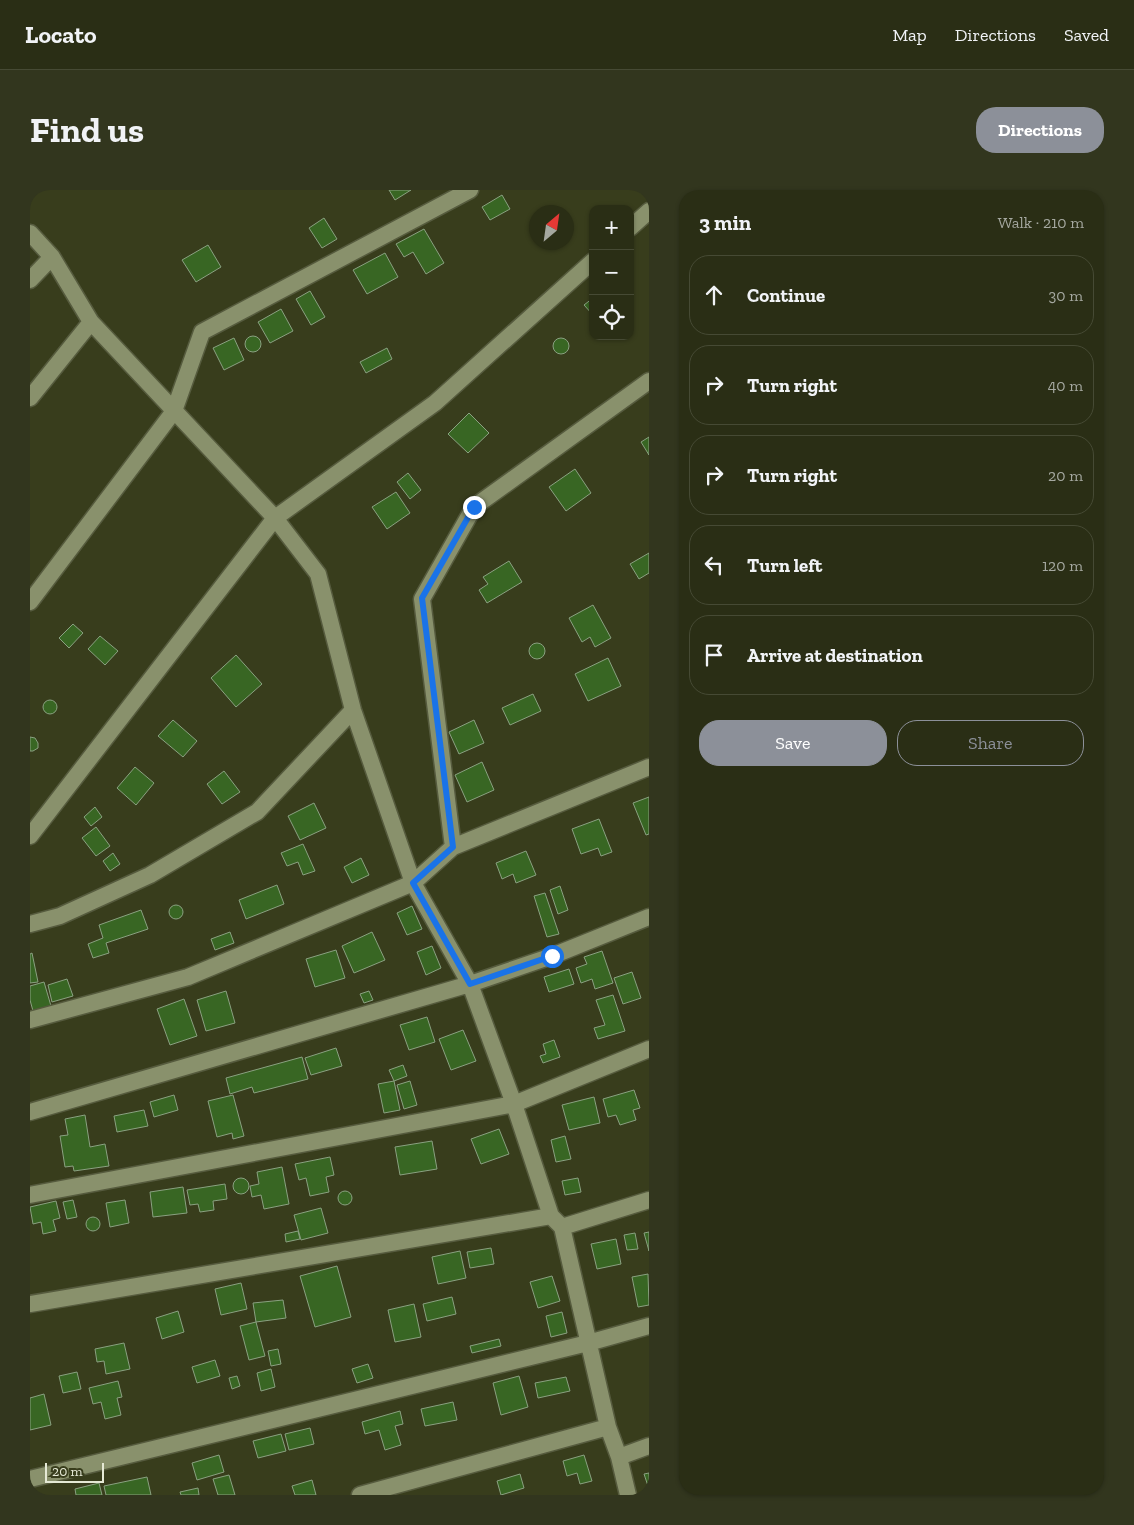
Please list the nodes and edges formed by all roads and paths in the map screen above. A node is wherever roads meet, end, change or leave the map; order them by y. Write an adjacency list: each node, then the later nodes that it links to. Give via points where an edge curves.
1 (470, 190): 11 (street, via 202,332)
2 (649, 211): 3 (street)
3 (634, 224)
4 (30, 234): 5 (street)
5 (52, 257): 7 (street); 8 (street)
6 (589, 266): 12 (street, via 435,403)
7 (30, 280)
8 (91, 322): 10 (street); 11 (street)
9 (649, 381): 17 (street, via 474,507 422,598)
10 (30, 398)
11 (174, 412): 12 (street); 13 (street)
12 (275, 518): 14 (street, via 318,574); 16 (street)
13 (30, 602)
14 (353, 710): 18 (street); 20 (street, via 257,812 150,875 60,916)
15 (649, 767): 17 (street)
16 (30, 836)
17 (453, 847): 18 (street)
18 (413, 883): 21 (street); 22 (street, via 188,977)
19 (649, 917): 21 (street, via 552,956)
20 (30, 924)
21 (470, 984): 24 (street); 25 (street)
22 (30, 1020)
23 (649, 1049): 24 (street)
24 (514, 1104): 26 (street); 28 (street)
25 (30, 1112)
26 (30, 1196)
27 (649, 1200): 28 (street)
28 (557, 1221): 29 (street); 31 (street)
29 (30, 1304)
30 (649, 1326): 31 (street)
31 (588, 1343): 32 (street); 35 (street)
32 (608, 1427): 34 (street); 36 (street)
33 (649, 1446): 34 (street)
34 (619, 1457): 37 (street)
35 (30, 1479)
36 (360, 1495)
37 (628, 1495)

